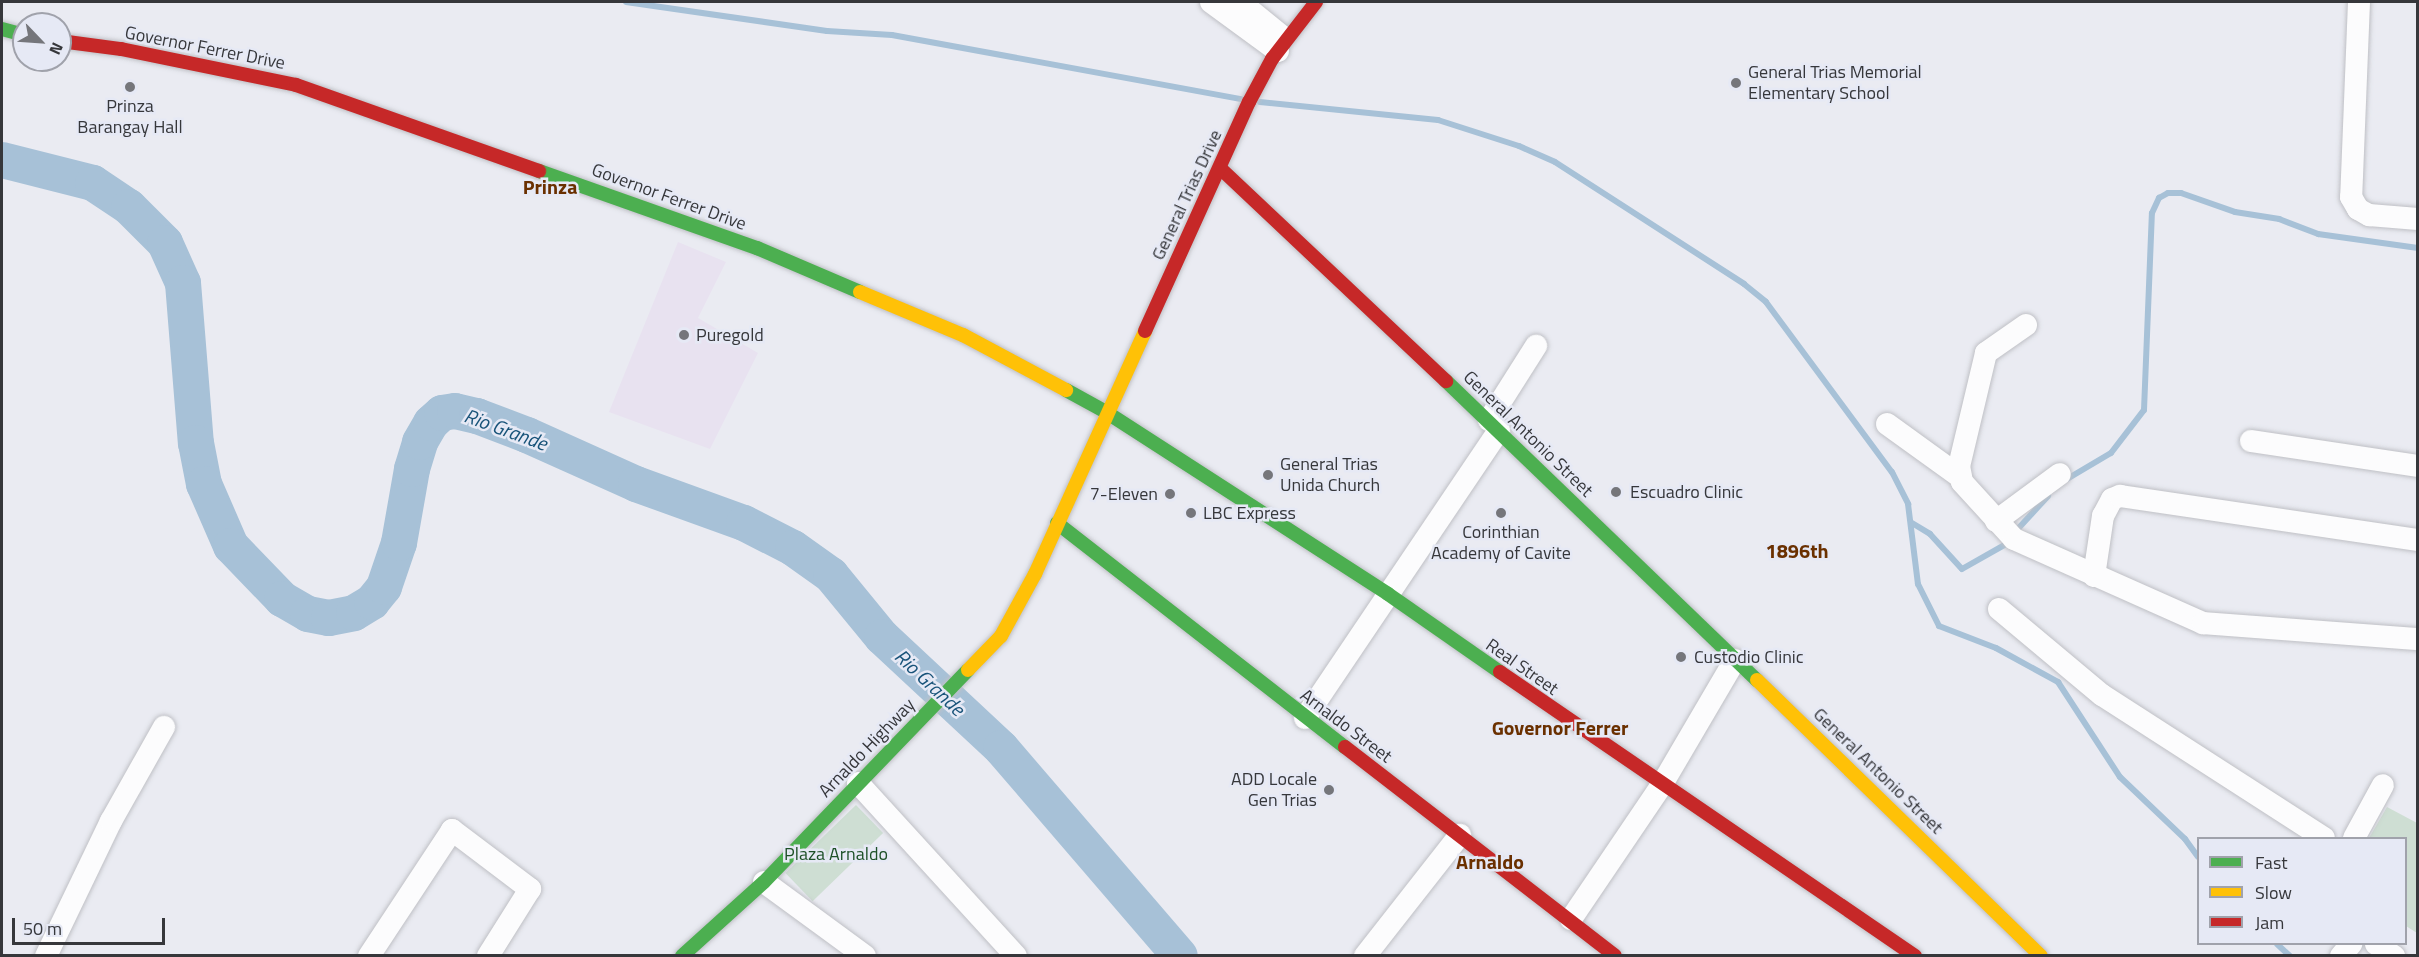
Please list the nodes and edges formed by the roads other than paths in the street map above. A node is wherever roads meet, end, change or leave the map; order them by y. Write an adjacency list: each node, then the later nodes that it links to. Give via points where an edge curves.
1 (1211, 2): 6 (street)
2 (1240, 2): 6 (street)
3 (1316, 2): 6 (main road, General Trias Drive)
4 (2359, 2): 8 (street, via 2350,197 2358,209 2369,215)
5 (72, 43): 11 (main road, Governor Ferrer Drive, via 296,85 386,115 766,252 963,335)
6 (1282, 46): 7 (main road, General Trias Drive, via 1257,87)
7 (1220, 168): 11 (main road, General Trias Drive); 13 (main road, General Antonio Street)
8 (2418, 219)
9 (2026, 325): 17 (street, via 1986,353)
10 (1536, 346): 13 (street)
11 (1106, 412): 19 (main road, Arnaldo Highway); 22 (main road, Real Street)
12 (1887, 424): 17 (street)
13 (1494, 425): 22 (street); 25 (main road, General Antonio Street)
14 (2251, 441): 15 (street)
15 (2418, 466)
16 (2060, 474): 18 (street)
17 (1959, 476): 18 (street)
18 (1996, 521): 21 (street, via 2024,545)
19 (1057, 524): 26 (main road, Arnaldo Street); 28 (main road, Arnaldo Highway, via 1001,636)
20 (2418, 540): 21 (street, via 2120,496 2112,499 2103,516)
21 (2094, 576): 24 (street, via 2203,623)
22 (1388, 594): 26 (street); 30 (main road, Real Street)
23 (1998, 609): 32 (street, via 2102,694)
24 (2418, 639)
25 (1735, 660): 30 (street); 46 (main road, General Antonio Street)
26 (1305, 718): 31 (main road, Arnaldo Street)
27 (164, 728): 37 (street, via 111,821)
28 (858, 783): 34 (main road, Arnaldo Highway); 42 (street)
29 (2383, 785): 33 (street)
30 (1661, 786): 35 (street); 45 (main road, Real Street)
31 (1460, 835): 35 (main road, Arnaldo Street); 43 (street)
32 (2322, 837)
33 (2355, 837)
34 (764, 882): 40 (main road, Arnaldo Highway); 41 (street)
35 (1571, 919): 44 (main road, Arnaldo Street)
36 (2378, 945): 47 (street)
37 (46, 956)
38 (369, 956): 39 (street, via 452,830 530,889)
39 (488, 956)
40 (682, 956)
41 (866, 956)
42 (1016, 956)
43 (1365, 956)
44 (1615, 956)
45 (1915, 956)
46 (2041, 956)
47 (2394, 956)

